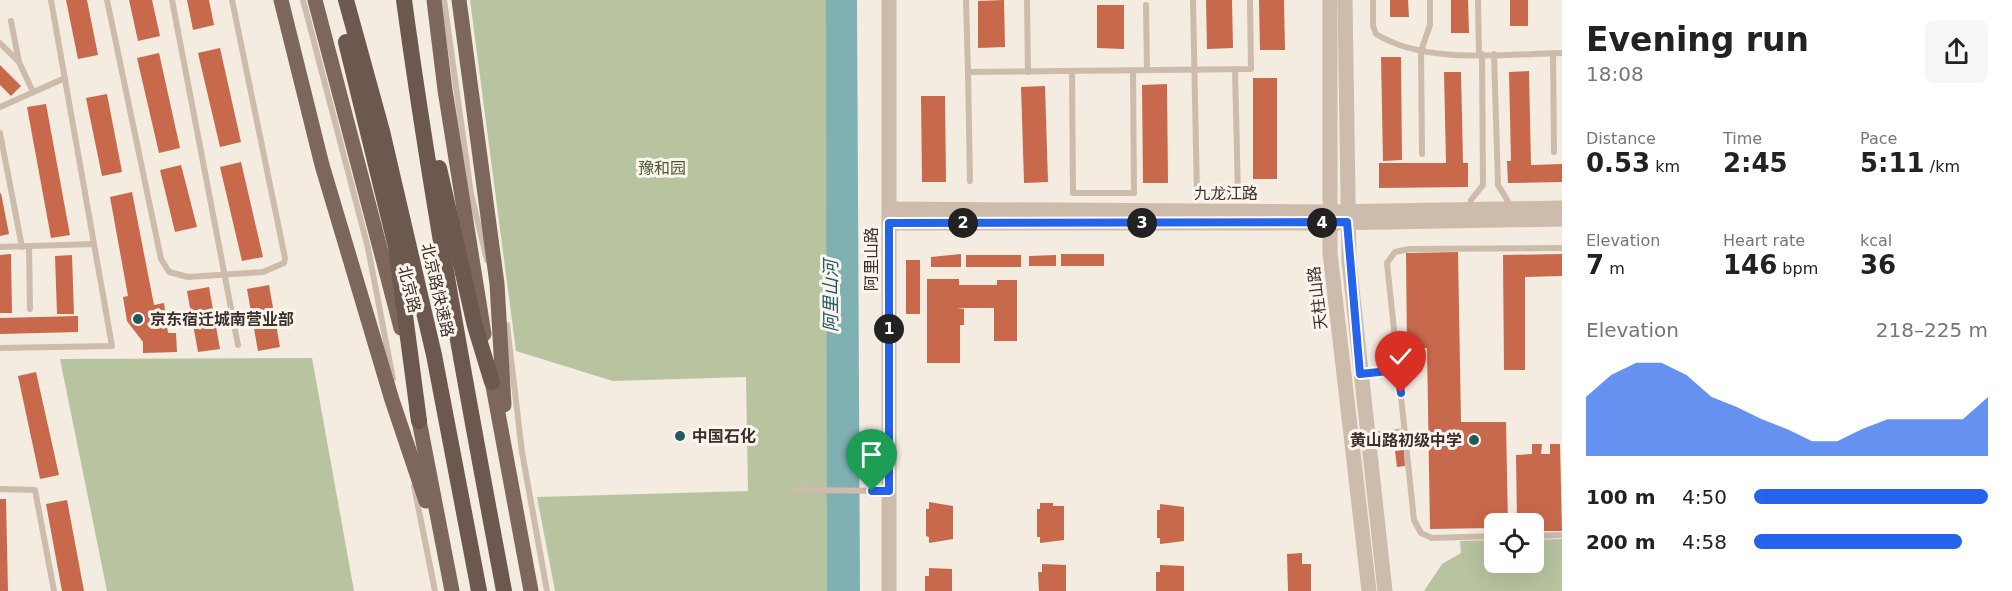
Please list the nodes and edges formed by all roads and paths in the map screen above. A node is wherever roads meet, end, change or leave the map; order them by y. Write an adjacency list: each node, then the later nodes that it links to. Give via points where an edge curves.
1 (51, 0): 42 (lane)
2 (107, 0): 60 (lane, via 165,268 188,277)
3 (172, 0): 60 (lane)
4 (232, 0): 60 (lane, via 285,258 284,263 263,272)
5 (281, 0): 70 (main road, via 322,165)
6 (303, 0): 70 (lane, via 368,248)
7 (315, 0): 68 (main road, 北京路, via 402,333)
8 (336, 0): 68 (highway, via 396,247)
9 (346, 0): 83 (highway, 北京路快速路, via 382,131 435,362)
10 (404, 0): 84 (highway, 北京路快速路, via 422,132)
11 (411, 0): 67 (highway, via 447,208)
12 (434, 0): 67 (main road)
13 (444, 0): 61 (lane, via 471,194)
14 (459, 0): 61 (main road)
15 (466, 0): 86 (lane, via 522,452)
16 (889, 0): 52 (street, 阿里山路)
17 (966, 0): 40 (lane)
18 (1027, 0): 41 (lane)
19 (1193, 0): 35 (lane)
20 (1250, 0): 36 (lane, via 1251,69)
21 (1330, 0): 53 (street, 天柱山路)
22 (1345, 0): 54 (street)
23 (1372, 0): 29 (lane, via 1376,34)
24 (1430, 0): 29 (lane, via 1430,25)
25 (1478, 0): 32 (lane)
26 (1146, 5): 38 (lane)
27 (11, 21): 34 (lane)
28 (0, 43): 34 (lane)
29 (1421, 51): 32 (lane); 47 (lane)
30 (1553, 53): 31 (lane); 33 (lane); 46 (lane)
31 (1562, 53)
32 (1480, 54): 33 (lane); 51 (lane, via 1483,185 1472,200)
33 (1494, 54): 50 (lane, via 1498,185)
34 (19, 62): 43 (lane)
35 (1195, 69): 36 (lane); 36 (lane, via 1197,196 1238,196); 38 (lane)
36 (1235, 69)
37 (1133, 70): 38 (lane); 39 (lane); 39 (lane, via 1134,193 1073,193)
38 (1147, 70)
39 (1072, 71): 41 (lane)
40 (968, 72): 41 (lane); 48 (lane)
41 (1028, 72)
42 (65, 78): 43 (lane); 56 (lane)
43 (33, 92): 44 (lane)
44 (0, 107)
45 (0, 133): 57 (lane)
46 (1554, 152)
47 (1422, 154)
48 (970, 181)
49 (1562, 208): 50 (street, 九龙江路)
50 (1512, 209): 51 (street, 九龙江路)
51 (1470, 215): 54 (street, 九龙江路); 55 (street, 九龙江路)
52 (889, 216): 53 (street, 九龙江路); 75 (street, 阿里山路)
53 (1330, 217): 54 (street, 九龙江路); 88 (street, 天柱山路, via 1330,253)
54 (1347, 217): 66 (street)
55 (1562, 219)
56 (94, 244): 57 (lane); 64 (lane, via 112,346)
57 (26, 246): 58 (lane); 62 (lane)
58 (0, 247)
59 (1562, 248): 65 (lane, via 1395,252 1387,269)
60 (224, 273): 63 (lane)
61 (498, 304): 72 (main road)
62 (30, 309)
63 (238, 345)
64 (0, 348)
65 (1398, 370): 66 (lane); 69 (lane)
66 (1360, 374): 71 (street)
67 (492, 382): 72 (main road)
68 (419, 421): 79 (main road, 北京路)
69 (1405, 431): 71 (lane); 77 (lane, via 1418,530 1432,538)
70 (404, 435): 79 (main road); 81 (lane)
71 (1367, 435): 89 (street)
72 (508, 471): 85 (main road)
73 (0, 489): 80 (lane, via 35,490)
74 (793, 490): 75 (lane)
75 (889, 491): 87 (street, 阿里山路)
76 (1562, 535): 78 (lane)
77 (1484, 536)
78 (1544, 536)
79 (446, 564): 82 (main road, 北京路)
80 (54, 591)
81 (435, 591)
82 (452, 591)
83 (479, 591)
84 (504, 591)
85 (531, 591)
86 (547, 591)
87 (889, 591)
88 (1369, 591)
89 (1385, 591)

